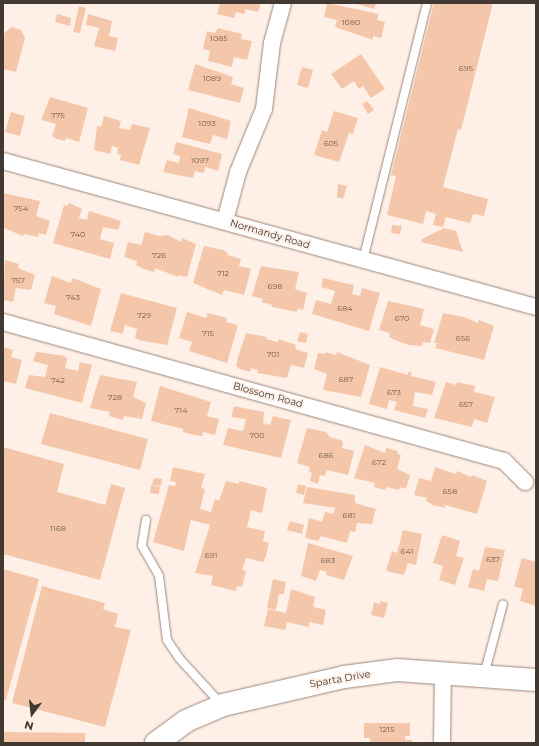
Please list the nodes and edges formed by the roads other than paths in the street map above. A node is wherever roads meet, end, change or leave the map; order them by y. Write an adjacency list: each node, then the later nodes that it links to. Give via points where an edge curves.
1 (283, 3): 4 (street, via 272,43 264,109 238,172)
2 (428, 3): 5 (lane)
3 (3, 161): 4 (street, Normandy Road)
4 (225, 221): 5 (street, Normandy Road)
5 (362, 260): 6 (street, Normandy Road)
6 (536, 307)
7 (3, 322): 8 (street, Blossom Road, via 504,461)
8 (525, 482)
9 (146, 520): 14 (lane, via 142,546 159,576 167,640 179,658)
10 (503, 604): 12 (lane)
11 (444, 673): 12 (street, Sparta Drive); 14 (street, Sparta Drive, via 397,670 344,677); 16 (street)
12 (484, 676): 13 (street, Sparta Drive)
13 (536, 680)
14 (223, 705): 15 (street, Sparta Drive, via 186,721)
15 (156, 743)
16 (442, 743)

